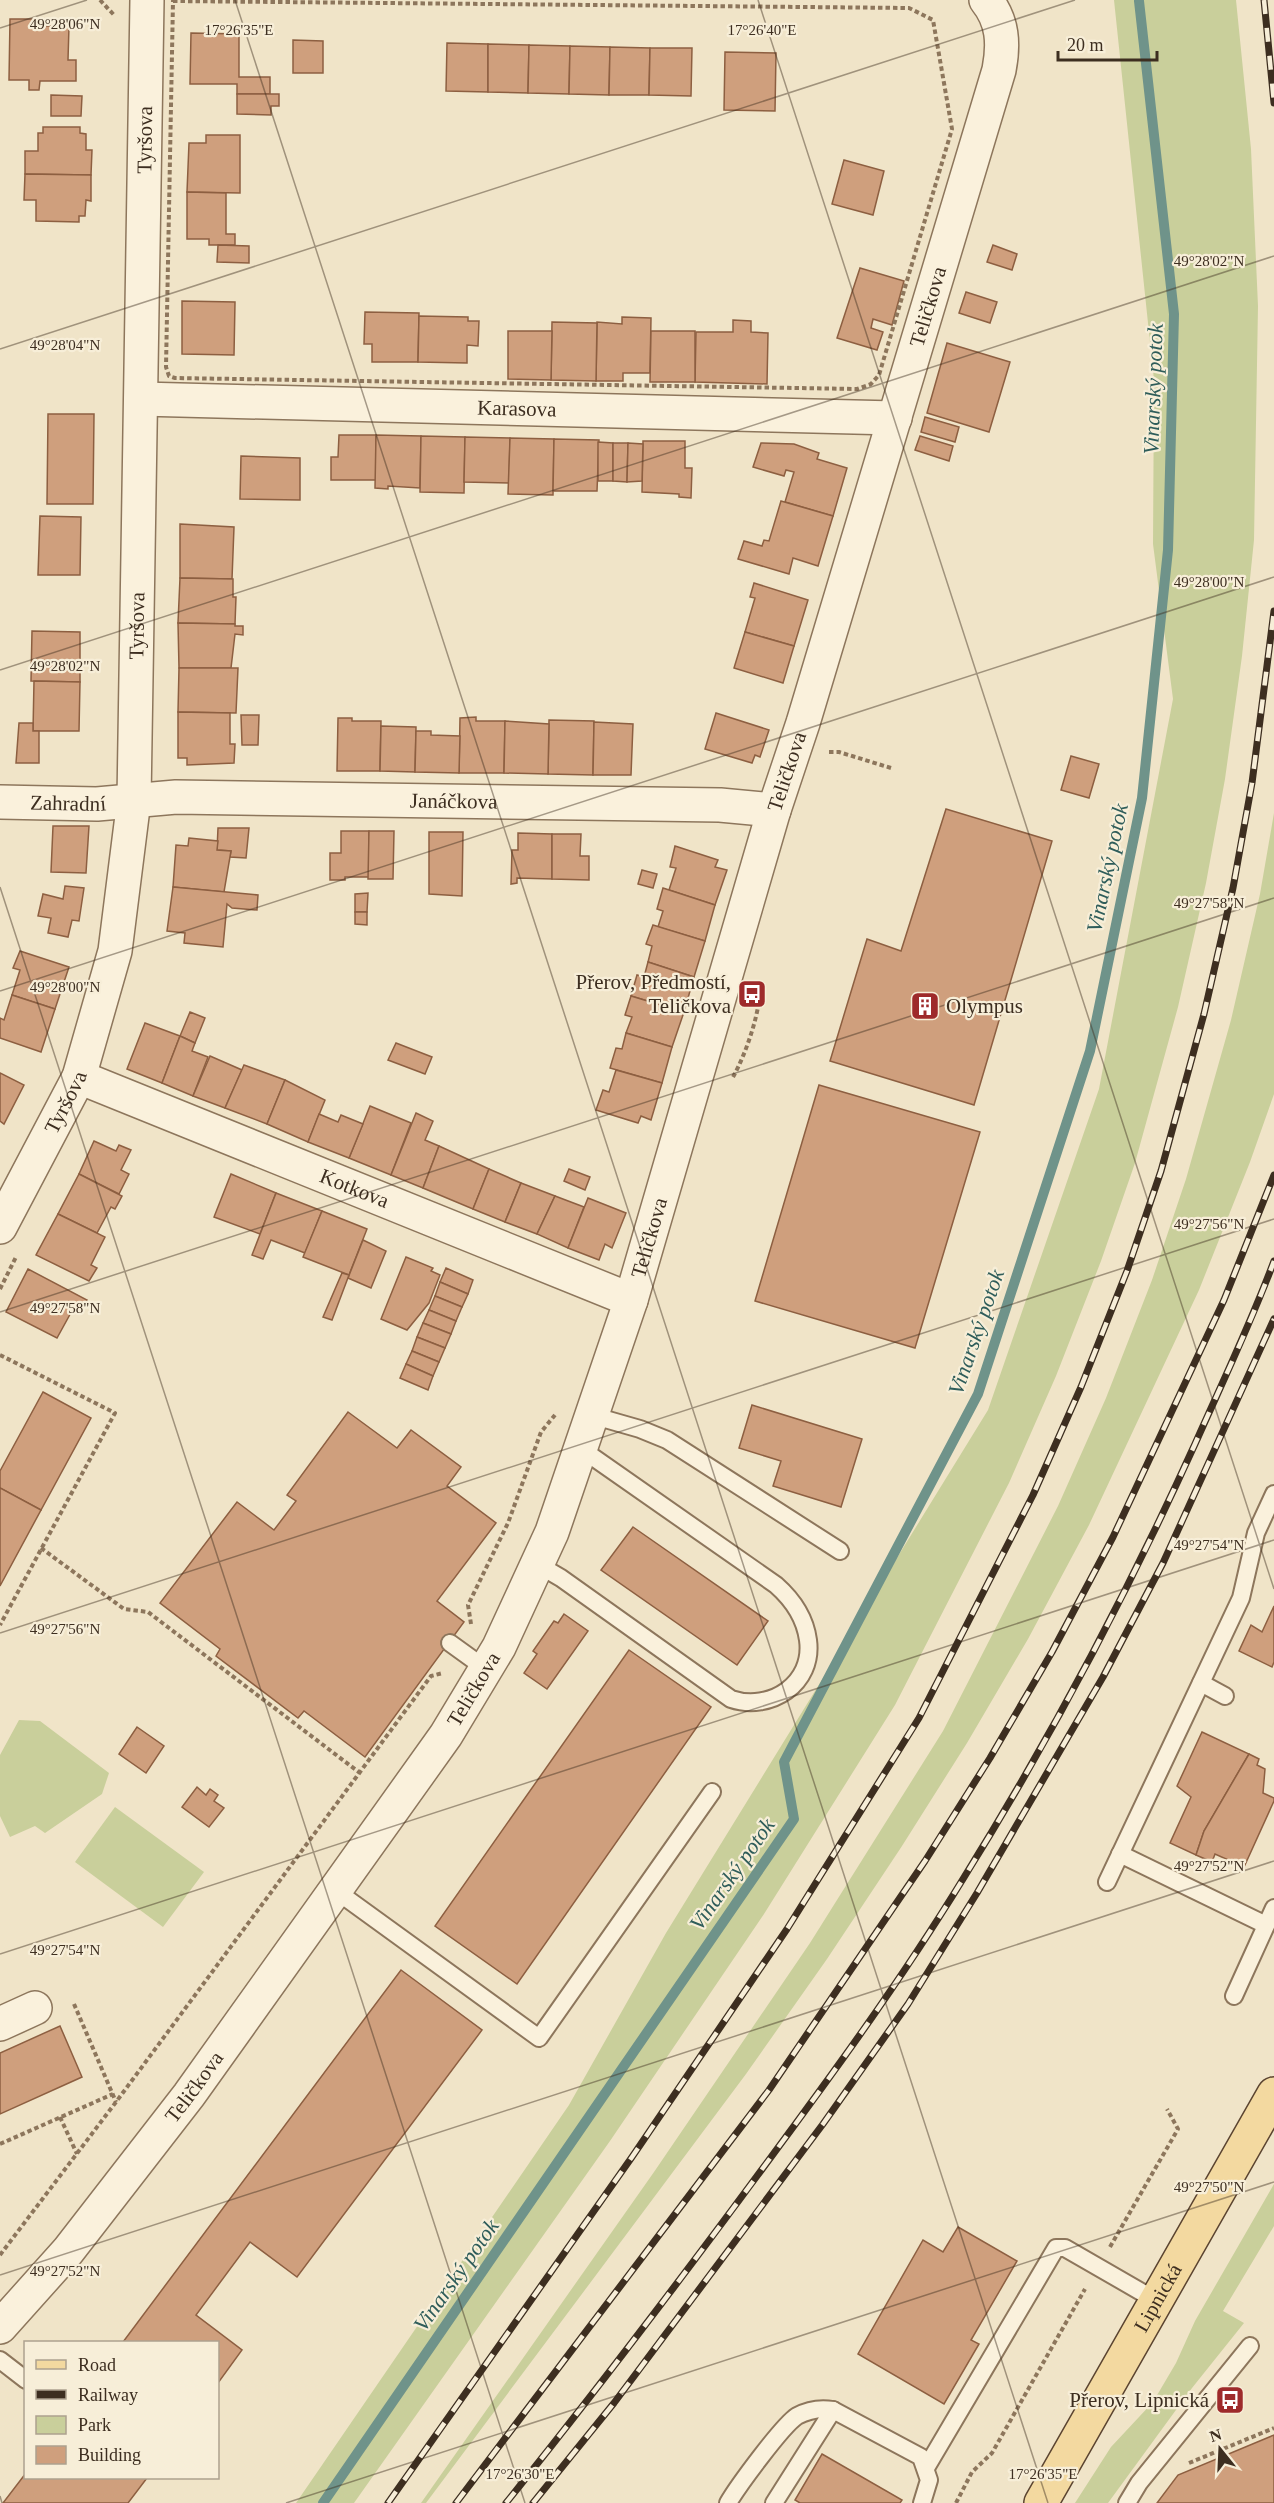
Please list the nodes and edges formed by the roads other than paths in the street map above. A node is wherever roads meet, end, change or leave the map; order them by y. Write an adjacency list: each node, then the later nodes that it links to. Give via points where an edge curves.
1 (147, 0): 3 (street, Tyršova)
2 (997, 3): 4 (street, Teličkova, via 1002,36 999,70)
3 (141, 399): 4 (street, Karasova); 5 (street, Tyršova)
4 (895, 418): 7 (street, Teličkova)
5 (134, 800): 6 (street, Zahradní, via 97,804); 7 (street, Janáčkova, via 176,797 696,804); 8 (street, Tyršova, via 115,951)
6 (0, 802)
7 (774, 810): 10 (street, Teličkova)
8 (79, 1077): 9 (street, Tyršova); 10 (street, Kotkova)
9 (10, 1237)
10 (630, 1300): 11 (street, Teličkova)
11 (591, 1415): 12 (street, Teličkova); 14 (lane, via 667,1440)
12 (580, 1448): 15 (street, Teličkova); 15 (lane, via 788,1596 805,1627 805,1667 788,1691 777,1698 753,1704 731,1698)
13 (1274, 1494): 16 (lane, via 1256,1533 1241,1598)
14 (840, 1551)
15 (537, 1564): 21 (street, Teličkova, via 517,1611 465,1654 446,1734)
16 (1201, 1683): 17 (lane); 19 (lane)
17 (1225, 1696)
18 (712, 1792): 21 (lane, via 539,2038)
19 (1120, 1854): 20 (lane); 23 (lane)
20 (1107, 1882)
21 (335, 1890): 29 (street, Teličkova, via 99,2214)
22 (1274, 1908): 23 (lane)
23 (1266, 1925): 24 (lane)
24 (1234, 1996)
25 (35, 2008): 26 (street)
26 (0, 2024)
27 (1274, 2094): 28 (main road, Lipnická)
28 (1157, 2301): 34 (lane, via 1065,2248 1056,2248); 38 (main road, Lipnická)
29 (0, 2327)
30 (1250, 2346): 39 (lane)
31 (0, 2361): 32 (lane)
32 (24, 2379)
33 (833, 2410): 34 (lane, via 921,2457); 35 (lane, via 822,2408 796,2417); 36 (lane)
34 (926, 2468): 37 (lane, via 929,2480)
35 (728, 2503)
36 (774, 2503)
37 (922, 2503)
38 (1041, 2503)
39 (1127, 2503)

